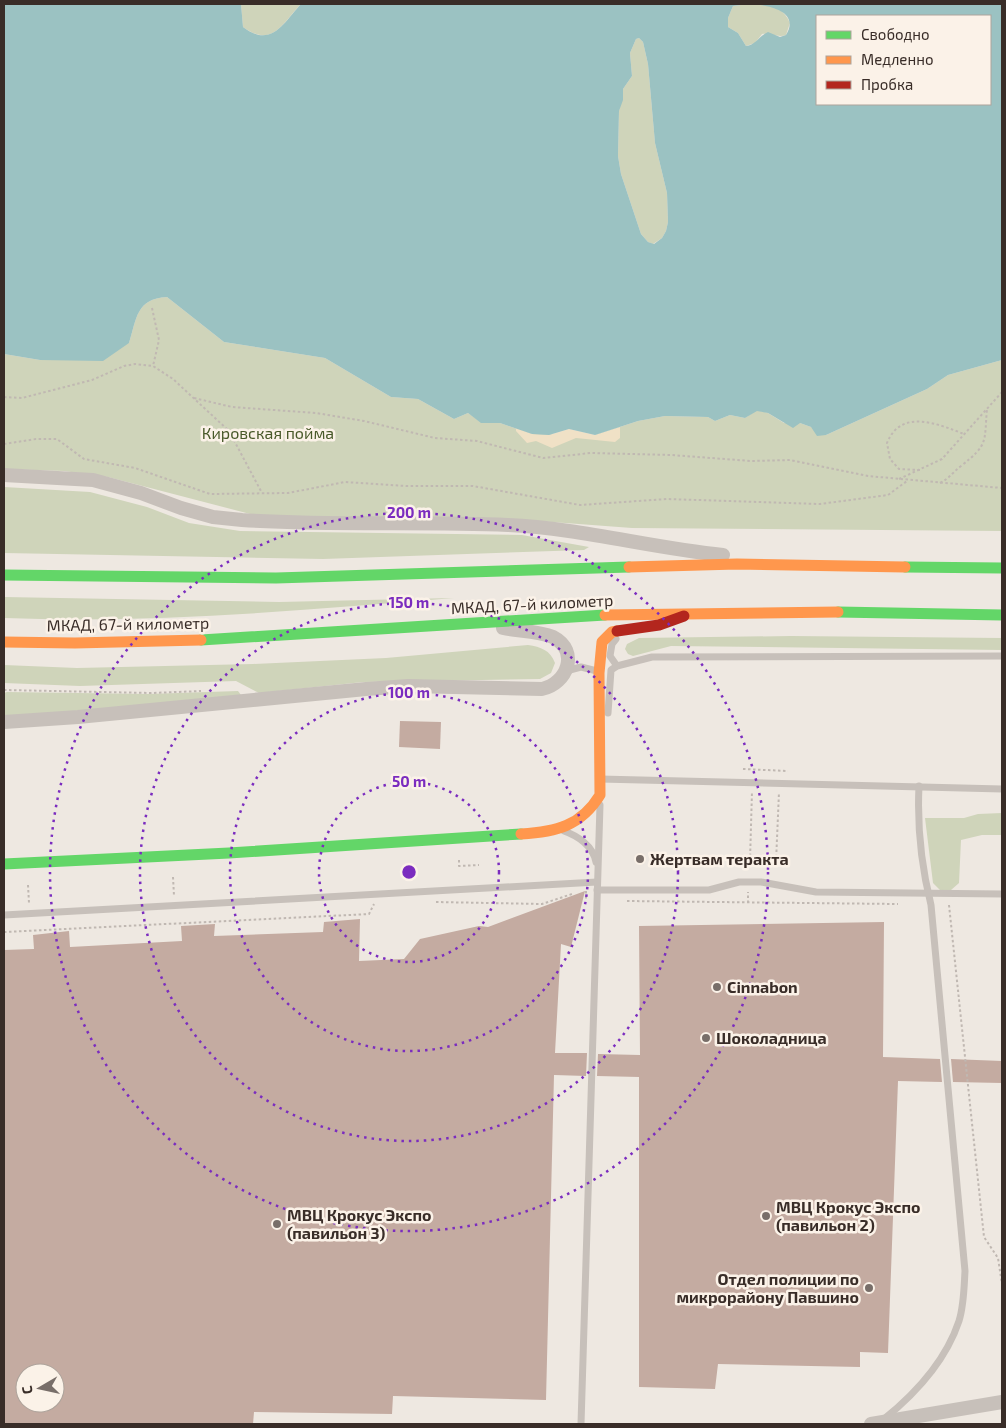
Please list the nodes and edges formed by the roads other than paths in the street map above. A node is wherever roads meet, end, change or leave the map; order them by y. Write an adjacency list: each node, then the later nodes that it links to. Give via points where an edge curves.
1 (4, 475): 2 (street, via 93,480 213,517 509,525 721,555)
2 (843, 566): 3 (main road, МКАД, 67-й километр); 4 (main road, МКАД, 67-й километр, via 639,566 276,578)
3 (1002, 568)
4 (4, 575)
5 (692, 613): 6 (main road, МКАД, 67-й километр); 7 (main road, МКАД, 67-й километр); 8 (main road, via 659,625)
6 (1002, 615)
7 (473, 623): 9 (main road, МКАД, 67-й километр, via 110,643); 12 (street, via 554,638 566,650)
8 (634, 628): 11 (lane, via 612,644 610,656); 13 (main road, via 606,636 600,650)
9 (4, 642)
10 (1002, 656): 11 (lane, via 652,657)
11 (617, 666): 14 (lane, via 609,674)
12 (566, 671): 13 (lane, via 588,667); 15 (street, via 555,684 542,689 408,686)
13 (599, 673): 17 (main road)
14 (608, 721)
15 (4, 722)
16 (608, 730): 17 (lane)
17 (599, 762): 18 (main road)
18 (600, 779): 19 (lane); 21 (main road)
19 (919, 786): 20 (lane); 26 (lane, via 917,818)
20 (1002, 789)
21 (600, 795): 22 (main road, via 591,810 578,821); 24 (lane)
22 (559, 829): 23 (main road, via 527,834); 24 (lane, via 589,848 595,856)
23 (4, 864)
24 (598, 870): 25 (lane)
25 (597, 886): 26 (lane, via 709,890 739,882 761,882 816,892); 28 (lane); 30 (lane)
26 (928, 893): 27 (lane); 31 (lane, via 964,1261 964,1297 959,1321 943,1353 916,1390)
27 (1002, 894)
28 (4, 915)
29 (1002, 1402): 31 (street)
30 (580, 1424)
31 (876, 1424)

